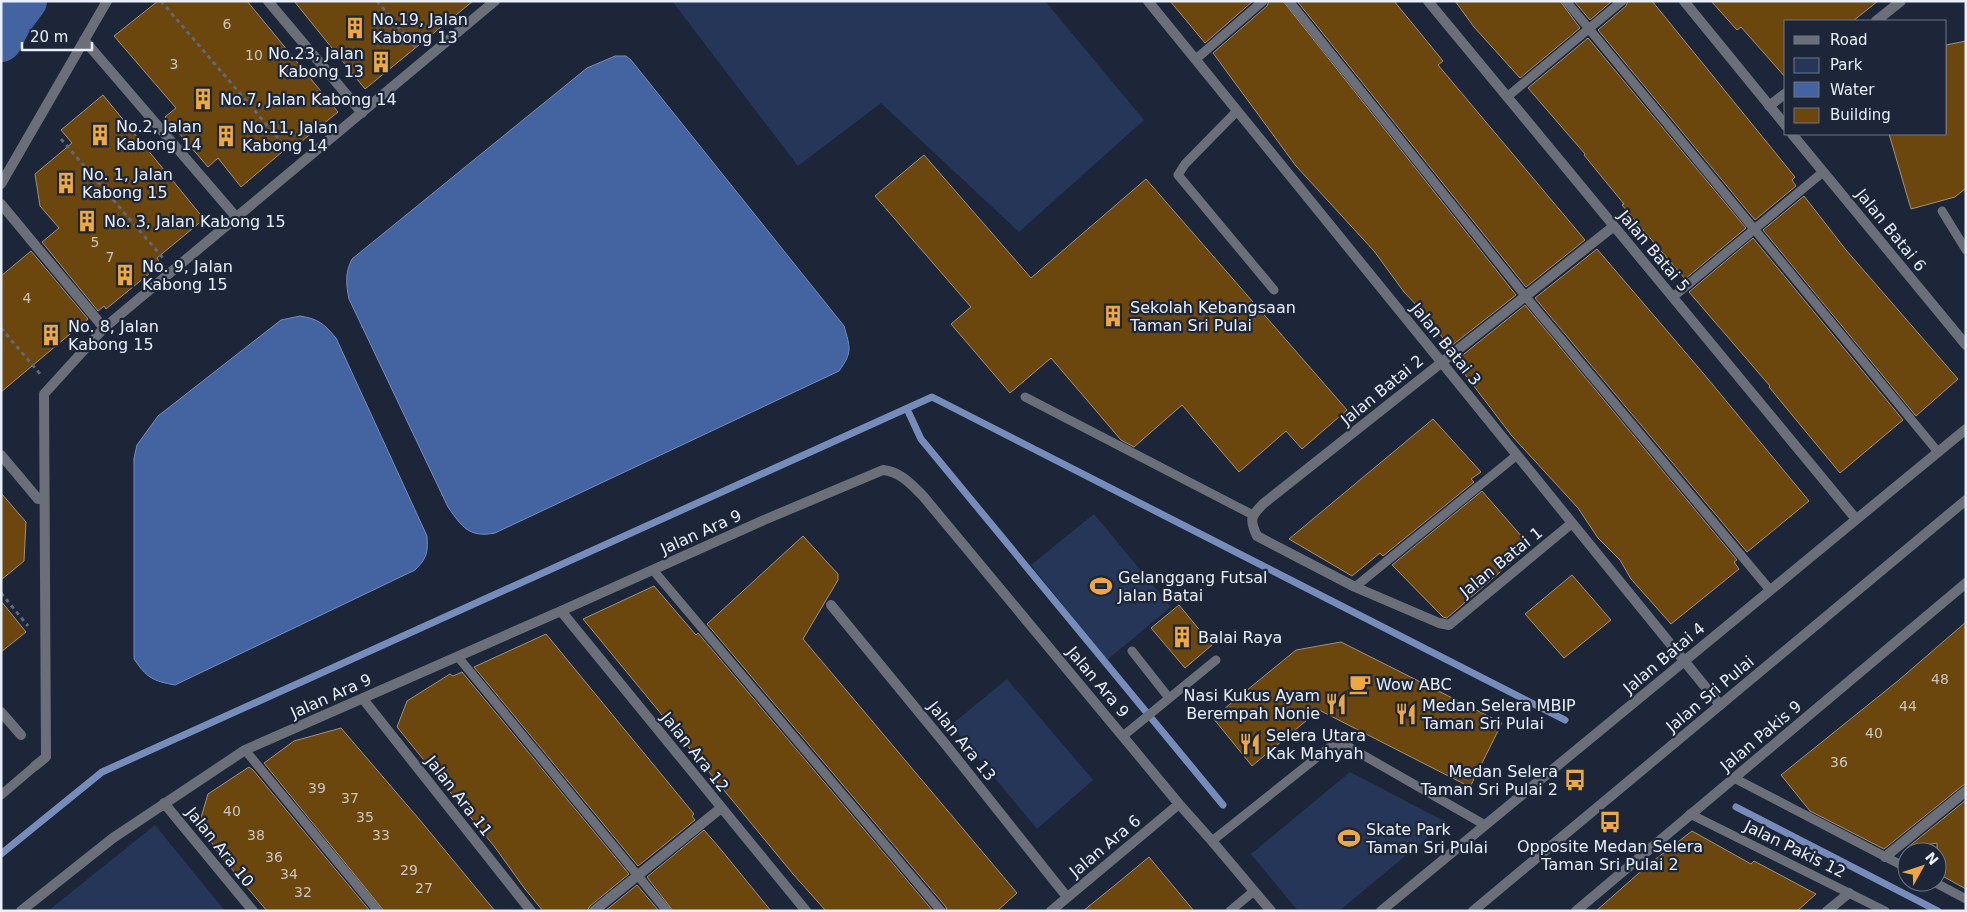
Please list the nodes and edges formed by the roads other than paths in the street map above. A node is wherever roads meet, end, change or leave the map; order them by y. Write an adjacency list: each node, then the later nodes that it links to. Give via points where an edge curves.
1 (107, 1): 14 (street)
2 (268, 1): 20 (street)
3 (1148, 1): 15 (street, Jalan Batai 3)
4 (1263, 1): 15 (lane)
5 (1289, 1): 32 (lane)
6 (1428, 1): 17 (street, Jalan Batai 5)
7 (1566, 1): 13 (lane)
8 (1622, 1): 13 (lane)
9 (1684, 1): 18 (street)
10 (1901, 1): 12 (street)
11 (488, 4): 20 (street)
12 (1877, 20)
13 (1589, 29): 17 (lane); 29 (lane)
14 (84, 40): 24 (street); 27 (street)
15 (1196, 59): 19 (street, Jalan Batai 3)
16 (1784, 95): 18 (street)
17 (1507, 97): 28 (street, Jalan Batai 5)
18 (1770, 106): 21 (street)
19 (1237, 110): 31 (lane, via 1178,175); 36 (street, Jalan Batai 3)
20 (362, 113): 27 (street)
21 (1784, 124)
22 (1793, 135): 23 (street, Jalan Batai 6)
23 (1823, 172): 29 (lane); 35 (street, Jalan Batai 6)
24 (1, 184)
25 (1, 204): 34 (street)
26 (1942, 211): 30 (lane)
27 (237, 218): 34 (street)
28 (1614, 226): 32 (street, Jalan Batai 2); 33 (street, Jalan Batai 5)
29 (1754, 229): 33 (lane); 39 (lane)
30 (1966, 250)
31 (1274, 290)
32 (1526, 297): 36 (street, Jalan Batai 2); 50 (lane)
33 (1673, 297): 45 (street, Jalan Batai 5)
34 (104, 328): 64 (street, via 44,394 46,757)
35 (1966, 345)
36 (1442, 362): 41 (street, Jalan Batai 3); 44 (street, Jalan Batai 2)
37 (1026, 397): 44 (lane)
38 (1966, 429): 39 (street, Jalan Batai 4)
39 (1938, 452): 45 (street, Jalan Batai 4)
40 (1, 455): 42 (street)
41 (1517, 455): 46 (street, Jalan Batai 3); 49 (lane)
42 (38, 499)
43 (1966, 500): 59 (street, Jalan Sri Pulai)
44 (1253, 515): 49 (street, via 1252,525 1257,536)
45 (1856, 519): 50 (street, Jalan Batai 4)
46 (1572, 523): 49 (street, Jalan Batai 1, via 1449,625); 56 (street, Jalan Batai 3)
47 (654, 570): 52 (street, Jalan Ara 9); 62 (street, Jalan Ara 9, via 868,476 883,470 893,471 907,479 923,496); 89 (lane)
48 (1966, 584): 65 (street, Jalan Pakis 9)
49 (1355, 587)
50 (1770, 590): 56 (street, Jalan Batai 4)
51 (831, 605): 80 (street, Jalan Ara 13)
52 (561, 612): 54 (street, Jalan Ara 9); 70 (street, Jalan Ara 12)
53 (1132, 651): 57 (lane)
54 (458, 657): 58 (street, Jalan Ara 9); 76 (lane)
55 (1216, 660): 57 (lane)
56 (1684, 661): 59 (street, Jalan Batai 3); 72 (street, Jalan Batai 4)
57 (1169, 698): 62 (lane)
58 (363, 699): 63 (street, Jalan Ara 9); 85 (street, Jalan Ara 11)
59 (1720, 705): 94 (street, Jalan Sri Pulai)
60 (1, 712): 61 (street)
61 (21, 735)
62 (1123, 736): 69 (street, Jalan Ara 9)
63 (245, 750): 68 (street, Jalan Ara 9); 84 (lane)
64 (35, 766): 67 (lane)
65 (1734, 778): 71 (street, Jalan Pakis 9); 74 (lane)
66 (1966, 791): 74 (street)
67 (1, 795)
68 (164, 803): 82 (street, Jalan Ara 9, via 113,838); 83 (street, Jalan Ara 10)
69 (1179, 804): 73 (street, Jalan Ara 9); 80 (street, Jalan Ara 6)
70 (721, 808): 76 (street); 88 (street, Jalan Ara 12)
71 (1690, 814): 79 (lane, Jalan Pakis 12); 95 (street, Jalan Pakis 9)
72 (1485, 825): 73 (lane, via 1349,747 1330,747); 93 (street, Jalan Batai 4)
73 (1212, 841): 78 (street, Jalan Ara 9)
74 (1885, 857): 75 (lane)
75 (1897, 863)
76 (637, 876): 86 (street); 87 (lane)
77 (1947, 889): 81 (lane)
78 (1254, 891): 91 (lane); 92 (street, Jalan Ara 9)
79 (1849, 893): 96 (street); 97 (lane, Jalan Pakis 12)
80 (1067, 897): 90 (street, Jalan Ara 6)
81 (1966, 899)
82 (21, 911)
83 (252, 911)
84 (378, 911)
85 (531, 911)
86 (594, 911)
87 (667, 911)
88 (806, 911)
89 (942, 911)
90 (1051, 911)
91 (1230, 911)
92 (1270, 911)
93 (1381, 911)
94 (1473, 911)
95 (1576, 911)
96 (1827, 911)
97 (1885, 911)

